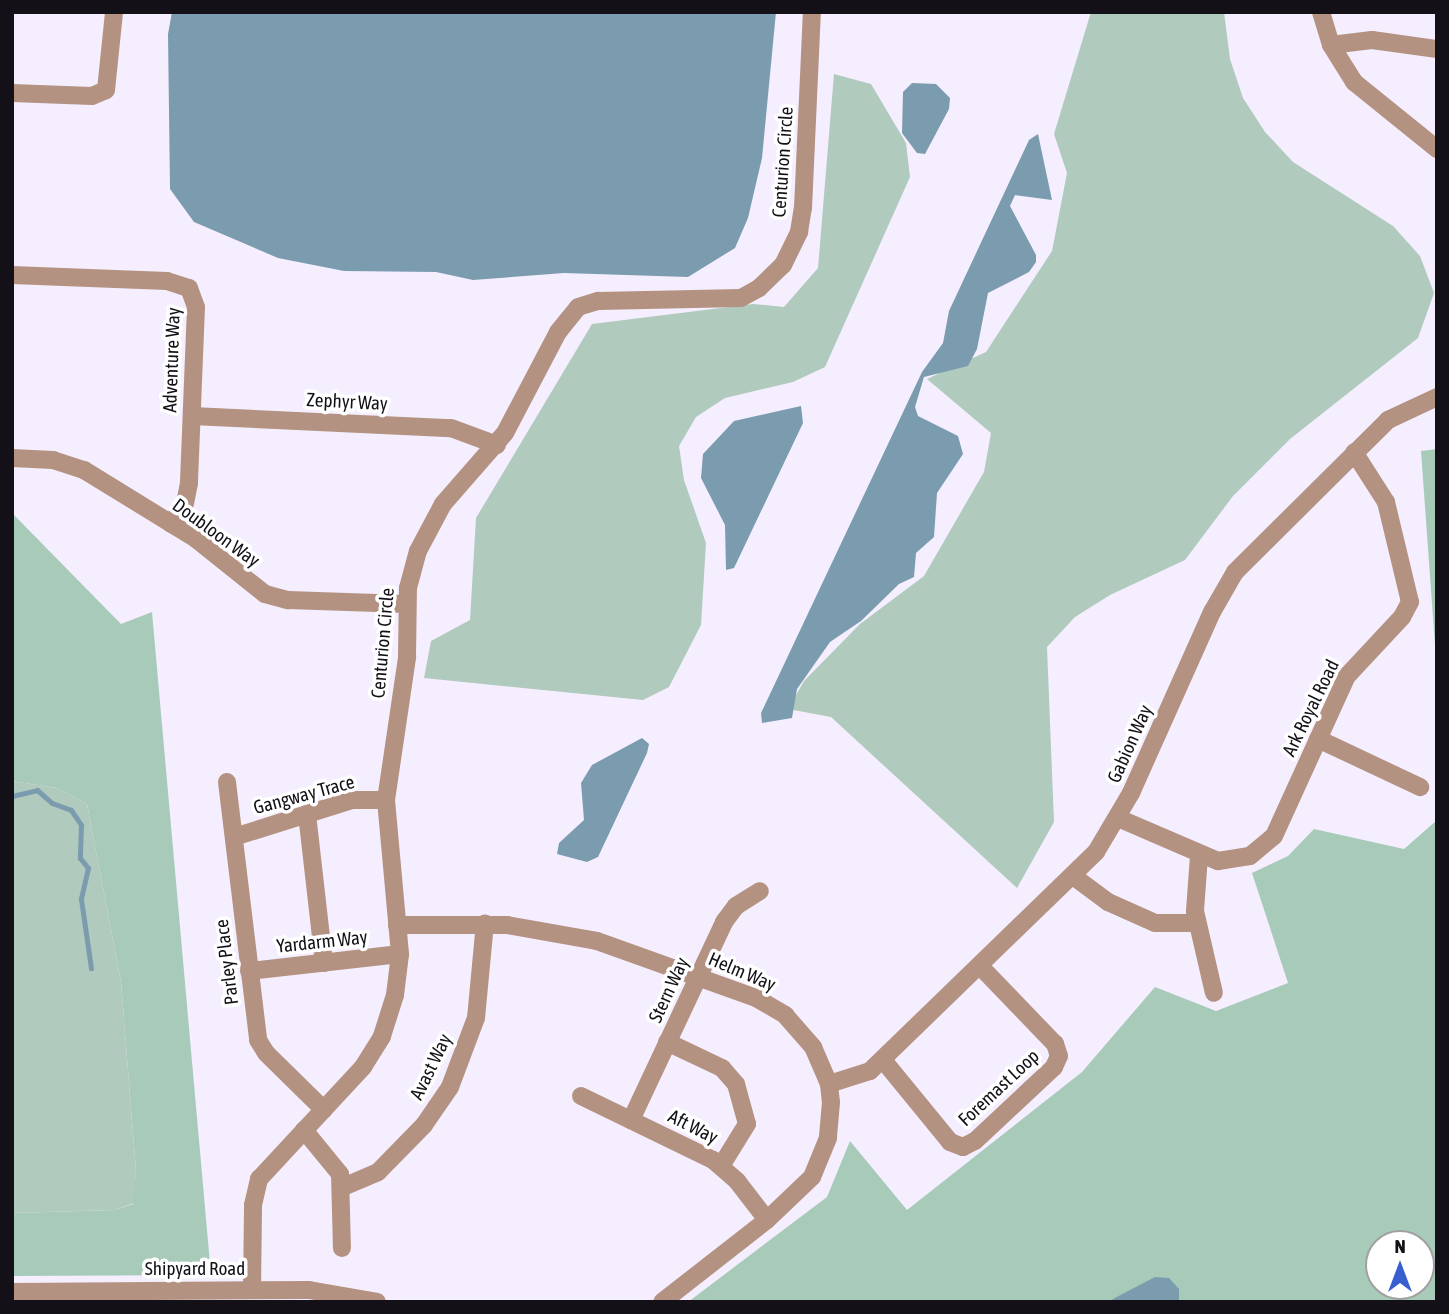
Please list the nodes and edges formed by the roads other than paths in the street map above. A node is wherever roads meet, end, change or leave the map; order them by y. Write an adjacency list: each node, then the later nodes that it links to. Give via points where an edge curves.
1 (114, 12): 6 (street, via 106,90 92,96)
2 (812, 12): 11 (street, Centurion Circle, via 803,208 799,232 783,265 741,298 598,301 578,307 558,332)
3 (1321, 12): 4 (street)
4 (1331, 46): 5 (street, via 1372,40); 7 (street, via 1369,97)
5 (1437, 49)
6 (12, 93)
7 (1437, 149)
8 (12, 275): 10 (street, Adventure Way, via 167,281 189,288 196,307)
9 (1437, 397): 12 (street, Gabion Way, via 1388,420)
10 (192, 416): 11 (street, Zephyr Way, via 452,428); 14 (street, Adventure Way, via 188,493)
11 (497, 445): 15 (street, Centurion Circle, via 457,486 430,525 411,571)
12 (1354, 452): 16 (street, Ark Royal Road, via 1386,502 1410,602 1402,617 1354,664); 21 (street, Gabion Way, via 1251,554 1223,590)
13 (12, 458): 14 (street, Doubloon Way, via 69,463)
14 (171, 524): 15 (street, Doubloon Way, via 276,598)
15 (406, 604): 19 (street, Centurion Circle, via 407,657)
16 (1318, 739): 18 (street); 23 (street, Ark Royal Road, via 1267,844 1239,859 1217,861)
17 (227, 782): 22 (street, Parley Place)
18 (1420, 786)
19 (386, 800): 20 (street, Gangway Trace, via 352,800); 28 (street, Centurion Circle)
20 (307, 814): 22 (street, Gangway Trace); 30 (street)
21 (1118, 818): 23 (street, Ark Royal Road); 24 (street, Gabion Way)
22 (234, 836): 32 (street, Parley Place)
23 (1199, 856): 27 (street)
24 (1073, 876): 27 (street, via 1108,902 1155,923); 31 (street, Gabion Way)
25 (760, 891): 33 (street, Stern Way, via 729,913)
26 (485, 923): 28 (street, Helm Way); 33 (street, Helm Way, via 597,942); 43 (street, Avast Way, via 476,1017 450,1087 424,1125 378,1172)
27 (1197, 923): 34 (street)
28 (397, 925): 29 (street, Centurion Circle)
29 (400, 954): 30 (street, Yardarm Way); 39 (street, Centurion Circle, via 395,995 382,1036 363,1067)
30 (324, 963): 32 (street, Yardarm Way)
31 (980, 966): 36 (street, Gabion Way); 36 (street, Foremast Loop, via 1055,1044 1059,1056 1054,1067 975,1142 963,1147 950,1142)
32 (249, 971): 39 (street, Parley Place, via 261,1046)
33 (698, 976): 35 (street, Stern Way); 37 (street, Helm Way, via 756,998 785,1015 813,1047)
34 (1214, 993)
35 (667, 1042): 40 (street, Stern Way); 42 (street, via 722,1068 736,1084 747,1124)
36 (883, 1060): 37 (street, Gabion Way, via 855,1079)
37 (829, 1084): 44 (street, Helm Way, via 831,1120 822,1157 798,1194)
38 (580, 1096): 40 (street, Aft Way)
39 (324, 1110): 41 (street, Centurion Circle)
40 (631, 1120): 42 (street, Aft Way)
41 (304, 1130): 43 (street, via 334,1162); 46 (street, Centurion Circle, via 267,1167 255,1191)
42 (721, 1166): 44 (street, Aft Way)
43 (343, 1187): 45 (street)
44 (767, 1220): 49 (street, Helm Way)
45 (342, 1248)
46 (253, 1290): 47 (street, Shipyard Road); 48 (street, Shipyard Road)
47 (12, 1292)
48 (365, 1300)
49 (662, 1302)

